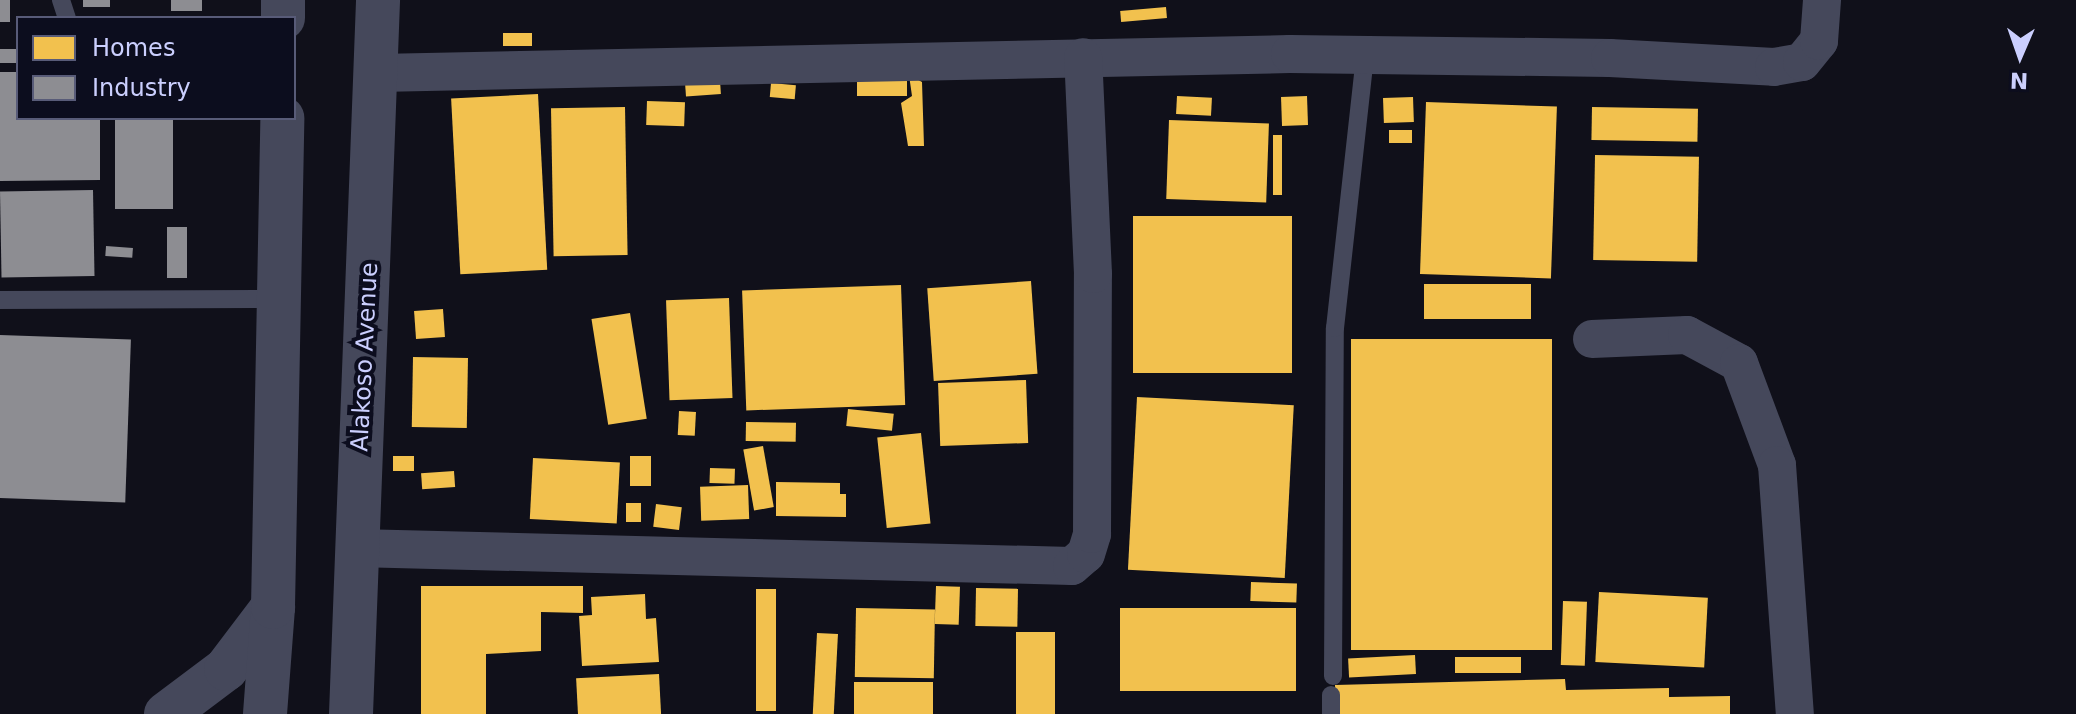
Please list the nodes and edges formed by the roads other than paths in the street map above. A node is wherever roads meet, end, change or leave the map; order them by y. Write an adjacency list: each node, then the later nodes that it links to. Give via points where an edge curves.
1 (378, 0): 5 (street, Alakoso Avenue)
2 (1822, 0): 3 (street, via 1819,41 1802,62 1774,67 1610,58)
3 (1365, 55): 4 (street); 15 (lane, via 1335,328)
4 (1083, 57): 5 (street); 10 (street, via 1093,274 1092,534 1086,554 1072,566)
5 (378, 73): 10 (street, Alakoso Avenue)
6 (282, 120): 7 (street)
7 (279, 299): 8 (lane); 11 (street)
8 (0, 300)
9 (1592, 339): 16 (street, via 1687,335 1739,363 1777,465)
10 (356, 548): 14 (street, Alakoso Avenue)
11 (273, 607): 12 (street, via 226,669); 13 (street)
12 (166, 714)
13 (265, 714)
14 (351, 714)
15 (1331, 714)
16 (1795, 714)

